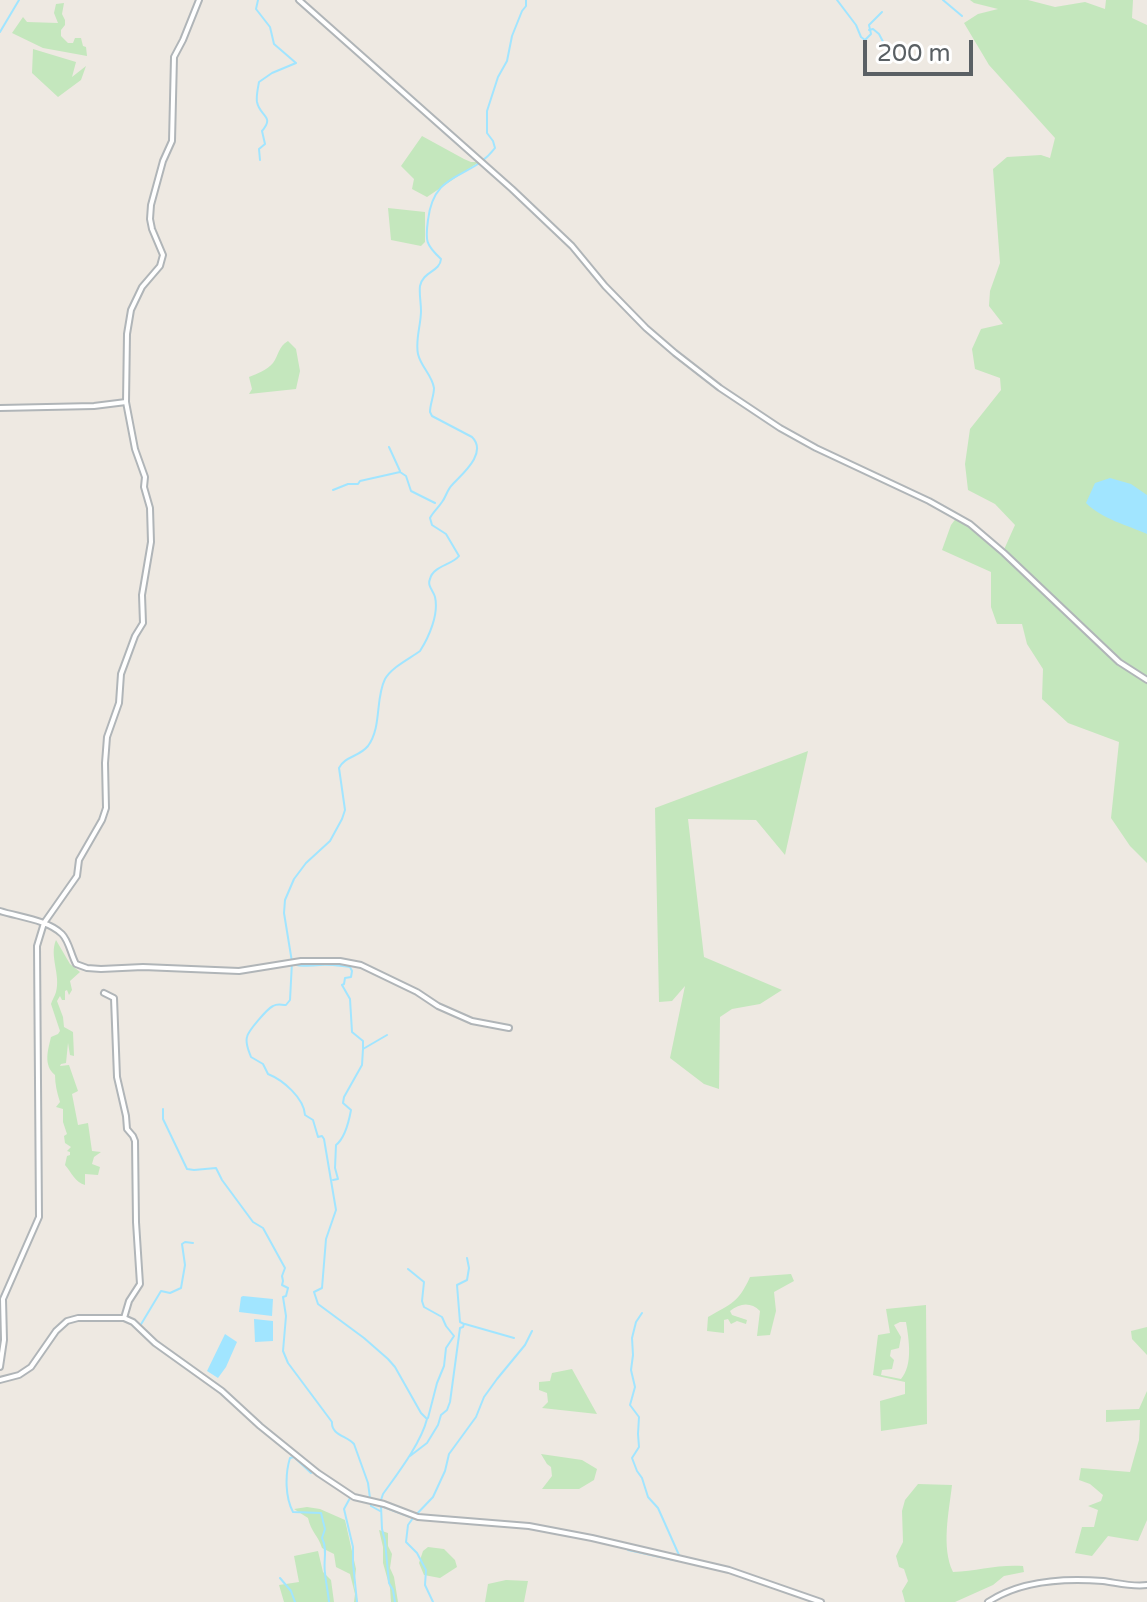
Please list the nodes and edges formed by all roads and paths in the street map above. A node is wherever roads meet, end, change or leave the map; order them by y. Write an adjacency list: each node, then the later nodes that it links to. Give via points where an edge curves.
1 (199, 0): 3 (street, via 174,57 172,141 151,205 152,229 163,255 131,310)
2 (299, 0): 5 (street, via 486,165 686,362 804,442 970,524 1119,662)
3 (126, 402): 4 (street); 7 (street, via 150,508 143,623 121,674 119,703 107,737 106,808 79,860 77,876)
4 (0, 408)
5 (1147, 680)
6 (0, 911): 7 (street)
7 (44, 923): 9 (street, via 63,935 76,964 87,968 239,971 340,961 361,965 472,1021); 11 (street, via 36,979 39,1217 3,1299)
8 (104, 993): 10 (street, via 114,998 117,1077 127,1129 135,1141 140,1284)
9 (509, 1028)
10 (124, 1318): 12 (street, via 67,1321 31,1367); 14 (street, via 351,1496 416,1516 529,1526 592,1538 729,1570)
11 (0, 1367)
12 (0, 1380)
13 (1147, 1585): 15 (street, via 1055,1582 1024,1586)
14 (821, 1602)
15 (988, 1602)

